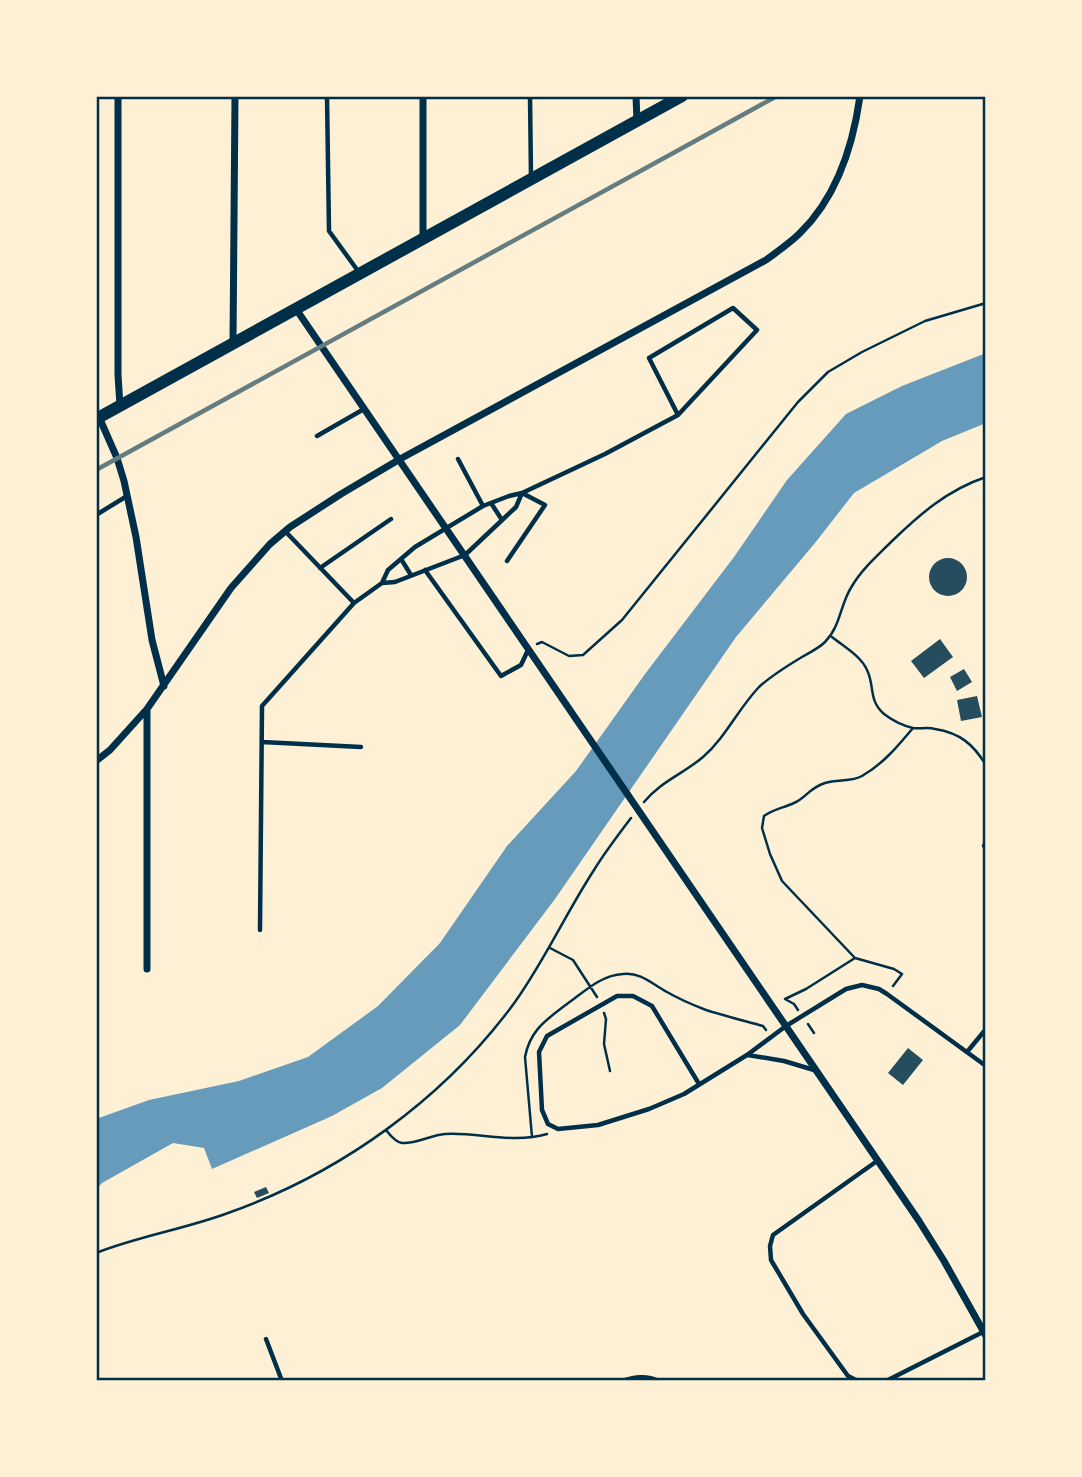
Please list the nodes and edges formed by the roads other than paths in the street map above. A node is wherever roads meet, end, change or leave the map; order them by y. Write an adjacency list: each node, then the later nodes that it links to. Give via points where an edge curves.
1 (118, 96): 15 (street)
2 (235, 96): 14 (street)
3 (327, 96): 12 (lane, via 329,231)
4 (423, 96): 11 (street)
5 (530, 96): 10 (lane)
6 (636, 96): 9 (street)
7 (682, 96): 9 (main road)
8 (860, 96): 20 (street, via 834,188 792,240 766,260)
9 (637, 121): 10 (main road)
10 (531, 179): 11 (main road)
11 (423, 238): 12 (main road)
12 (359, 273): 13 (main road)
13 (296, 309): 14 (main road); 16 (street)
14 (233, 344): 15 (main road)
15 (120, 406): 18 (main road)
16 (365, 409): 19 (lane); 20 (street)
17 (678, 415): 17 (lane, via 649,358 733,309 757,330); 22 (lane)
18 (98, 418): 23 (street, via 117,458)
19 (317, 436)
20 (400, 459): 29 (street); 30 (street)
21 (458, 459): 25 (lane)
22 (522, 493): 24 (lane); 28 (lane, via 516,507); 33 (lane, via 545,505)
23 (127, 496): 26 (lane); 40 (street)
24 (491, 503): 25 (lane); 28 (lane)
25 (483, 506): 29 (lane)
26 (96, 515)
27 (391, 519): 34 (lane)
28 (502, 520): 31 (lane)
29 (446, 528): 31 (street); 32 (lane)
30 (285, 531): 34 (lane); 40 (street, via 231,588)
31 (465, 555): 35 (lane); 39 (street)
32 (401, 559): 36 (lane); 37 (lane, via 388,570)
33 (507, 561)
34 (320, 568): 38 (lane)
35 (425, 570): 36 (lane); 39 (lane, via 501,676 521,665)
36 (411, 575): 37 (lane)
37 (383, 583): 38 (lane)
38 (354, 603): 42 (lane, via 262,706)
39 (528, 649): 47 (street)
40 (164, 686): 41 (street)
41 (147, 709): 44 (street); 46 (street)
42 (262, 741): 43 (lane); 45 (lane)
43 (361, 747)
44 (96, 761)
45 (260, 930)
46 (146, 970)
47 (786, 1026): 49 (lane, via 846,989 870,986 887,993); 50 (lane); 52 (street)
48 (986, 1029): 49 (lane)
49 (967, 1052): 51 (lane)
50 (747, 1055): 52 (lane); 53 (lane)
51 (986, 1066)
52 (816, 1071): 54 (street)
53 (699, 1084): 53 (lane, via 649,1110 598,1125 558,1129 548,1124 542,1110 539,1052 547,1036 617,996 633,996 652,1006)
54 (877, 1161): 55 (street, via 944,1261); 60 (lane, via 773,1234 770,1246 771,1260 803,1314 848,1376)
55 (985, 1334): 61 (lane)
56 (266, 1339): 57 (lane)
57 (282, 1381)
58 (622, 1381): 59 (lane, via 651,1377)
59 (659, 1381)
60 (858, 1381)
61 (886, 1381)

